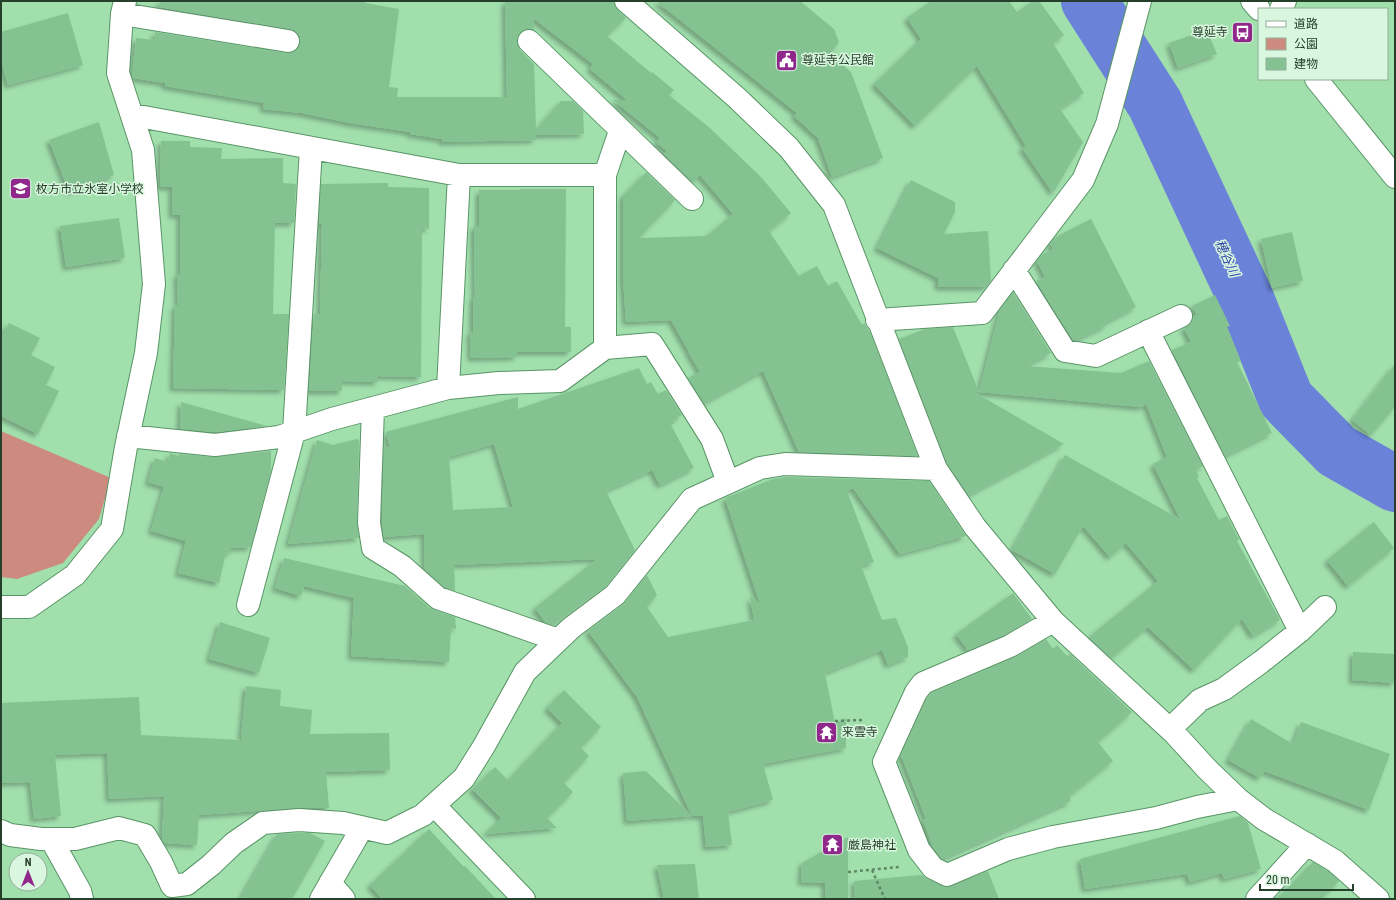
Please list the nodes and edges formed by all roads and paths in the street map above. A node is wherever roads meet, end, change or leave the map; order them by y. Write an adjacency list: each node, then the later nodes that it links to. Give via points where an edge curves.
1 (626, 1): 16 (street, via 738,98 789,148 834,205)
2 (1140, 1): 14 (street, via 1107,124 1083,180)
3 (123, 7): 4 (street); 7 (street, via 118,73)
4 (288, 41)
5 (529, 41): 8 (street)
6 (1317, 80): 12 (street)
7 (133, 115): 9 (street); 22 (street, via 143,150 154,284 146,353)
8 (620, 131): 11 (street); 13 (street)
9 (311, 148): 10 (street); 21 (street)
10 (459, 175): 11 (street); 19 (street)
11 (605, 175): 18 (street)
12 (1395, 177)
13 (692, 199)
14 (1014, 270): 16 (street, via 982,313); 17 (street, via 1065,351 1096,356)
15 (1181, 316): 17 (street)
16 (877, 320): 23 (street)
17 (1148, 331): 29 (street)
18 (605, 348): 19 (street, via 560,381); 24 (street, via 652,344 712,439)
19 (448, 388): 20 (street)
20 (373, 408): 21 (street); 30 (street, via 369,523 373,548 402,566 438,598)
21 (294, 432): 22 (street, via 279,437 215,445); 25 (street)
22 (128, 436): 26 (street, via 112,529 75,575 29,608)
23 (936, 469): 24 (street, via 785,464 760,468); 28 (street, via 975,526)
24 (728, 482): 30 (street, via 692,499 615,595)
25 (248, 605)
26 (1, 607)
27 (1325, 607): 29 (street)
28 (1053, 621): 33 (street); 34 (street, via 1010,646 923,683 916,692 884,762 919,850 933,868 947,875 1008,849 1038,841)
29 (1300, 631): 33 (street, via 1224,689 1200,700)
30 (558, 640): 35 (street, via 525,672 464,778)
31 (863, 720): 32 (path)
32 (835, 721)
33 (1170, 729): 34 (street)
34 (1238, 799): 39 (street, via 1264,819)
35 (434, 805): 36 (street, via 423,815 387,833); 46 (street)
36 (362, 828): 38 (street, via 299,820 263,824 234,843 212,865 187,884 172,886 145,835 119,828 75,839); 43 (street)
37 (1, 831): 38 (street, via 10,835)
38 (51, 840): 44 (street)
39 (1307, 844): 48 (street); 49 (street, via 1334,861)
40 (896, 868): 41 (path)
41 (872, 870): 42 (path); 47 (path)
42 (848, 872)
43 (326, 891): 45 (street)
44 (82, 899)
45 (344, 899)
46 (524, 899)
47 (886, 899)
48 (1257, 899)
49 (1378, 899)

